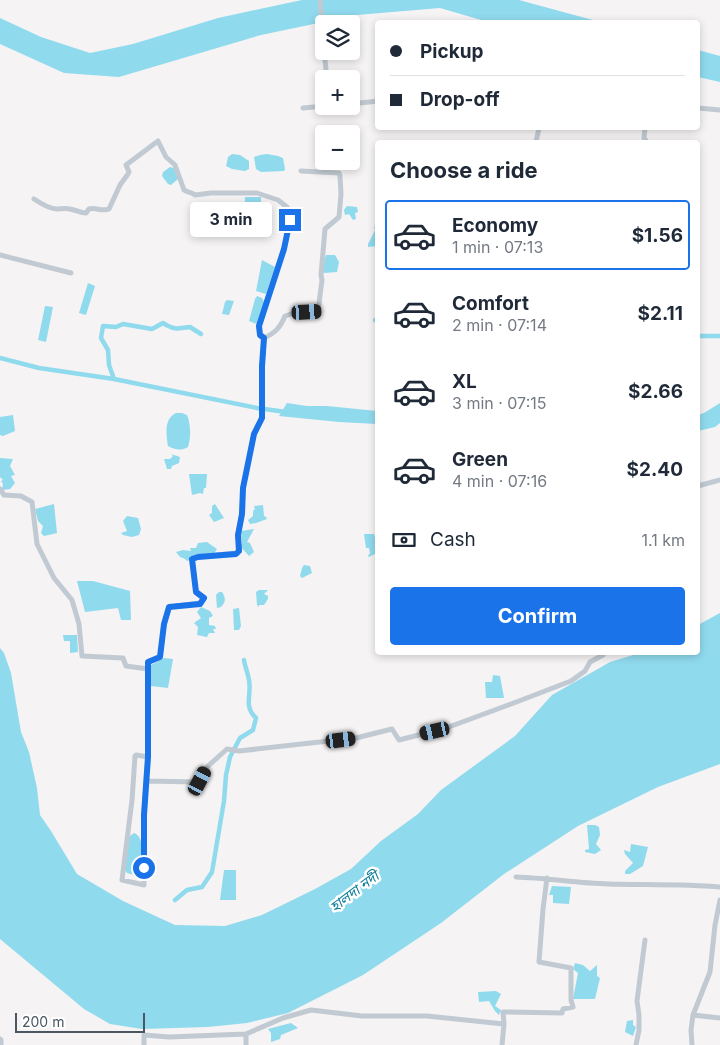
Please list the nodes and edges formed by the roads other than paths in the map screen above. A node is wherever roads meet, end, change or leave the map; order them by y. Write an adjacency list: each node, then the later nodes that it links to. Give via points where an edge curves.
1 (320, 0): 2 (street)
2 (321, 15)
3 (375, 102): 4 (street)
4 (360, 103)
5 (315, 107): 6 (street)
6 (303, 108)
7 (700, 108): 8 (street)
8 (720, 110)
9 (301, 172): 13 (street, via 339,173 342,194 339,217 325,229 318,311 285,316 275,333)
10 (34, 199): 13 (street, via 55,209 68,208 81,213 94,208 107,210 129,172 126,165 158,141 166,157 175,165 184,190 196,196 257,193 278,200 287,208 290,220 259,326 260,335)
11 (0, 255): 12 (street)
12 (71, 273)
13 (264, 338): 18 (street, via 262,418 254,434 243,488 239,551 192,559 196,592 204,598 200,604 169,607 160,657 148,662)
14 (720, 480): 15 (street)
15 (700, 485)
16 (0, 489): 18 (street, via 4,495 21,496 32,502 37,544 54,578 72,600 79,624 82,656 122,658 126,666)
17 (603, 655): 20 (street, via 590,662 585,672 571,681 446,728 399,740 392,729 356,738 239,751 227,749 208,766 198,782)
18 (148, 669): 19 (street)
19 (148, 757): 20 (street); 20 (street, via 135,756 122,880 144,885)
20 (146, 781)
21 (516, 877): 22 (street)
22 (547, 878): 23 (street, via 606,884); 28 (street, via 540,962 571,968 573,1007 563,1009 562,1013 503,1012)
23 (720, 887)
24 (720, 900): 26 (street, via 710,972)
25 (645, 940): 35 (street, via 637,1002)
26 (693, 1015): 27 (street); 36 (street)
27 (720, 1018)
28 (504, 1024): 29 (street, via 311,1010); 34 (street)
29 (246, 1034): 32 (street, via 144,1035); 33 (street)
30 (0, 1038): 31 (street)
31 (1, 1045)
32 (144, 1045)
33 (246, 1045)
34 (502, 1045)
35 (636, 1045)
36 (692, 1045)

